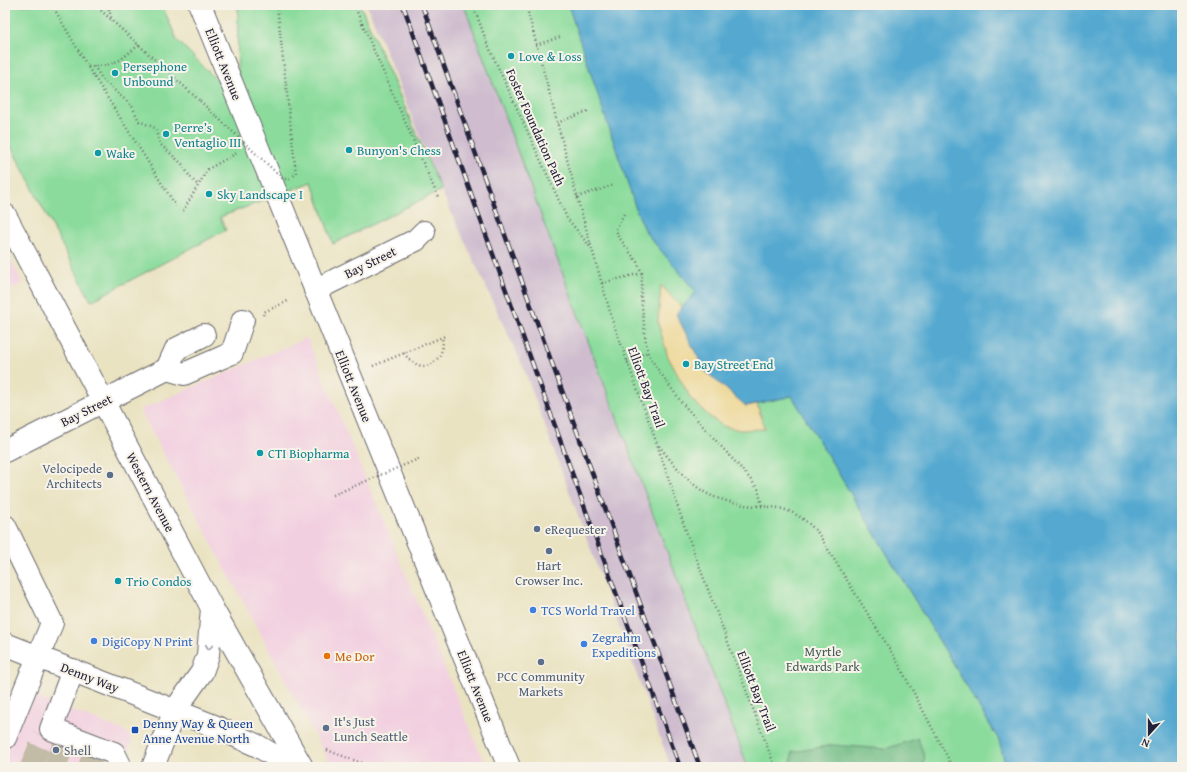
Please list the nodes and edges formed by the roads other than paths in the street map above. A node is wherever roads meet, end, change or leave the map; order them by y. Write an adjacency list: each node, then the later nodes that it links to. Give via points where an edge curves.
1 (200, 5): 4 (main road, Elliott Avenue)
2 (5, 215): 8 (main road, Western Avenue)
3 (424, 232): 4 (main road, Bay Street, via 416,240)
4 (315, 290): 21 (main road, Elliott Avenue)
5 (243, 320): 7 (main road, via 232,352 184,374)
6 (204, 335): 7 (main road, via 176,349)
7 (167, 369): 8 (main road, Bay Street)
8 (103, 401): 9 (main road, Bay Street); 11 (main road, Western Avenue)
9 (5, 451)
10 (5, 526): 13 (main road, via 52,623)
11 (212, 608): 15 (main road, one-way to 15, via 208,655 202,672); 20 (main road, Western Avenue)
12 (5, 644): 13 (main road, Denny Way)
13 (38, 657): 14 (main road, Denny Way); 16 (main road)
14 (73, 670): 15 (main road, Denny Way); 17 (main road, via 57,736 95,751 114,753 119,763)
15 (175, 710): 18 (main road); 19 (main road, Denny Way, via 258,746)
16 (5, 738)
17 (118, 767)
18 (154, 767)
19 (293, 767)
20 (302, 767)
21 (509, 767)

